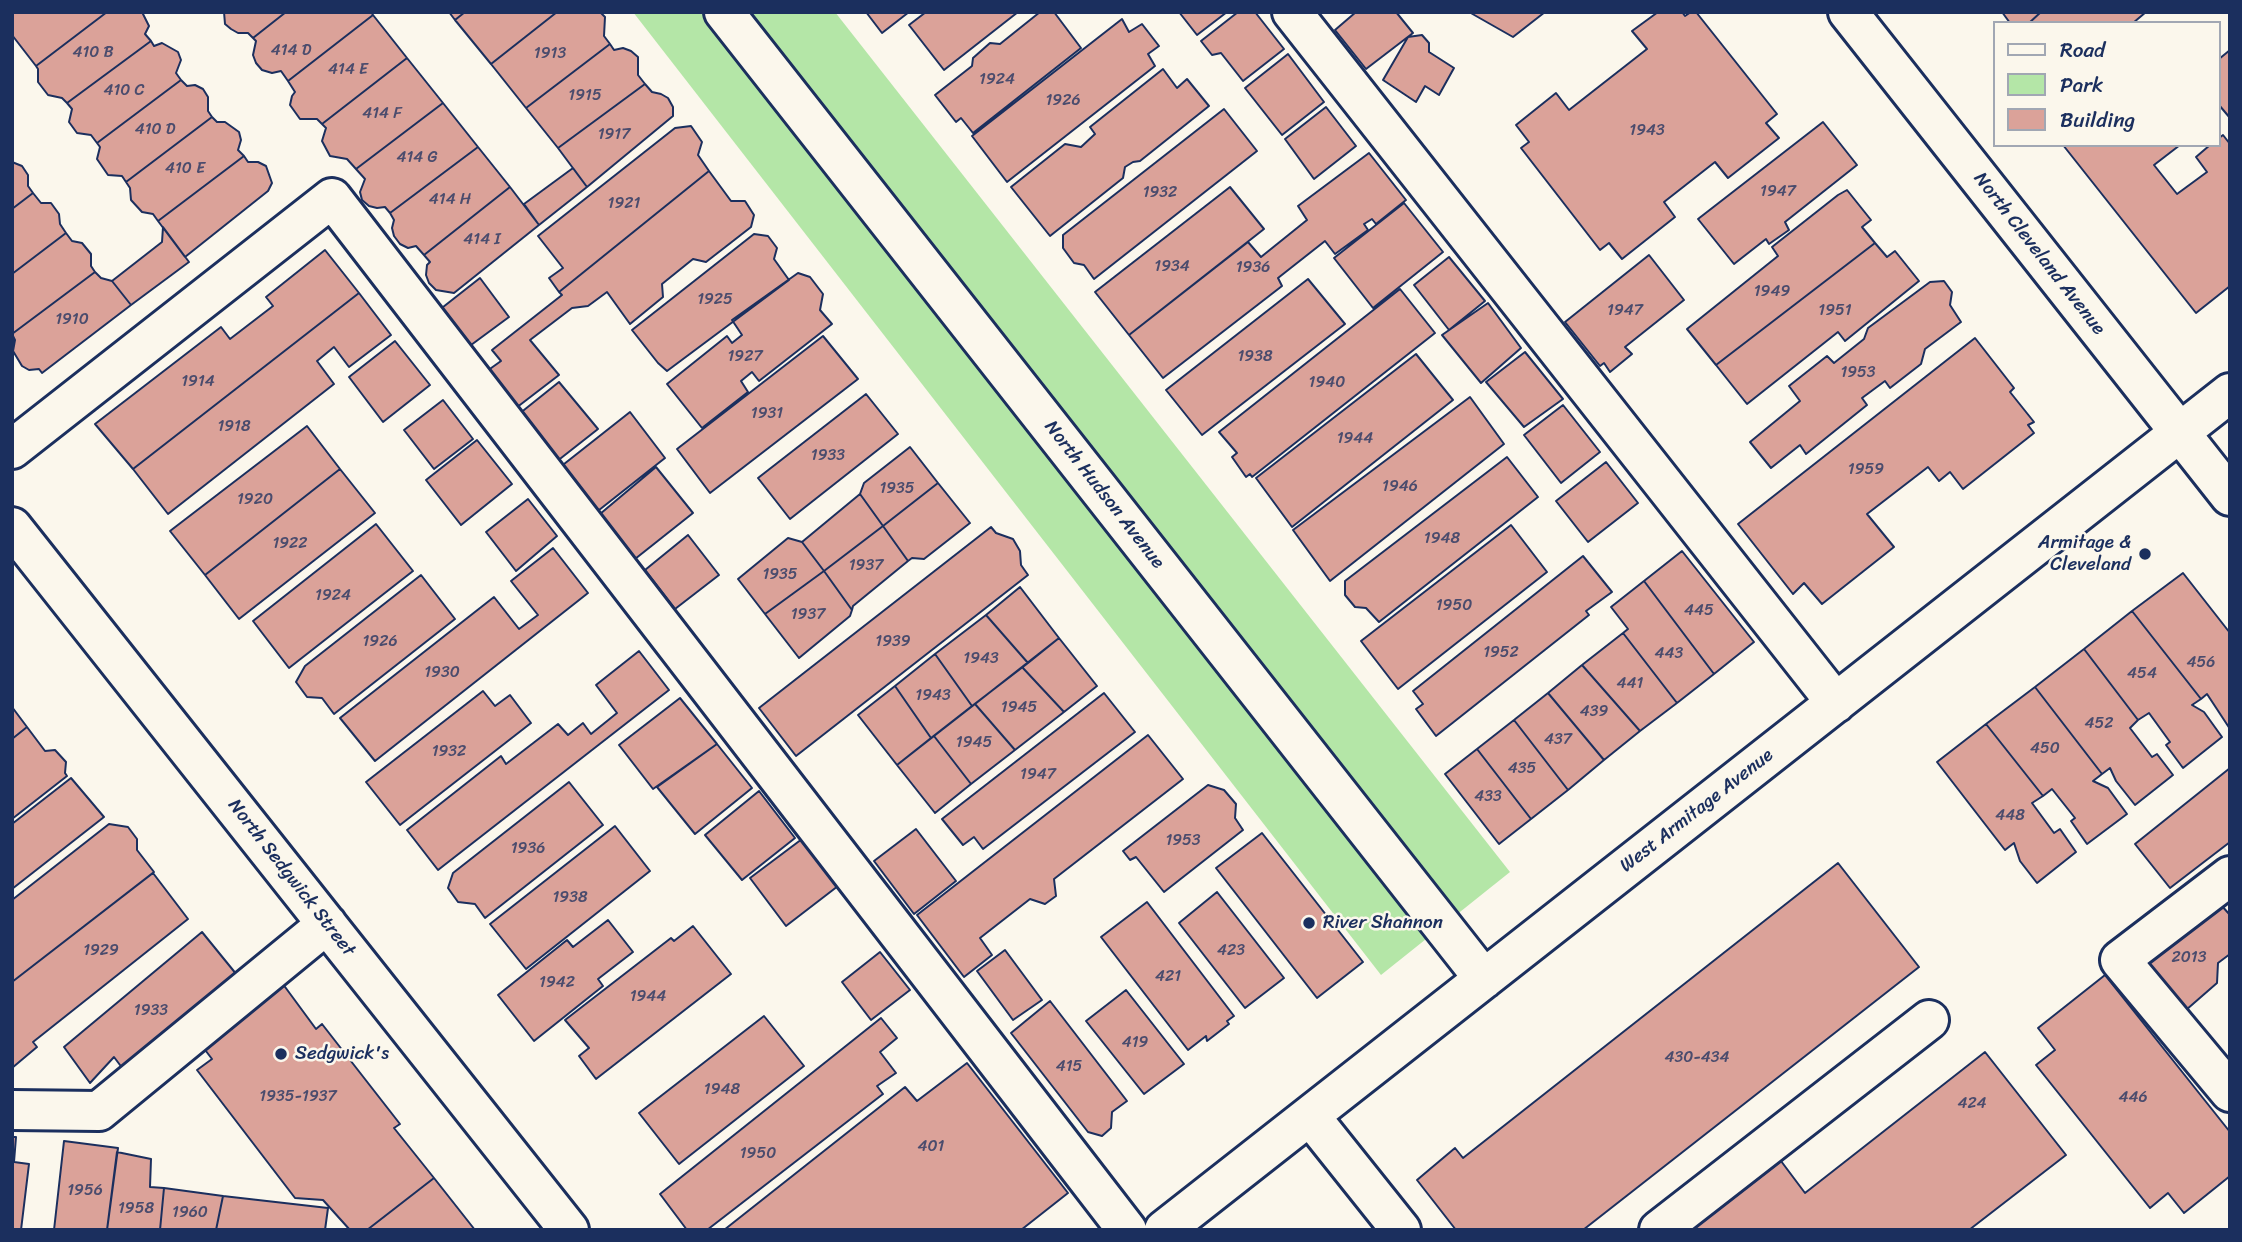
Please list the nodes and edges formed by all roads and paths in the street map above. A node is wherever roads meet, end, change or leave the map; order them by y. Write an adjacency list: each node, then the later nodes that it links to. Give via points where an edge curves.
1 (724, 12): 12 (street, North Hudson Avenue)
2 (1292, 12): 9 (street)
3 (1848, 12): 5 (street, North Cleveland Avenue)
4 (2230, 393): 5 (street, West Armitage Avenue)
5 (2180, 432): 7 (street, North Cleveland Avenue); 9 (street, West Armitage Avenue)
6 (12, 449): 18 (street, via 332,198)
7 (2230, 496)
8 (12, 527): 11 (street, North Sedgwick Street)
9 (1836, 703): 12 (street, West Armitage Avenue)
10 (2230, 876): 14 (street, via 2120,960)
11 (327, 924): 15 (street, via 99,1111); 17 (street, North Sedgwick Street)
12 (1484, 979): 16 (street, West Armitage Avenue)
13 (1928, 1020): 21 (street)
14 (2230, 1092)
15 (12, 1110)
16 (1310, 1116): 19 (street, West Armitage Avenue); 20 (street)
17 (569, 1230)
18 (1127, 1230)
19 (1164, 1230)
20 (1401, 1230)
21 (1659, 1230)

